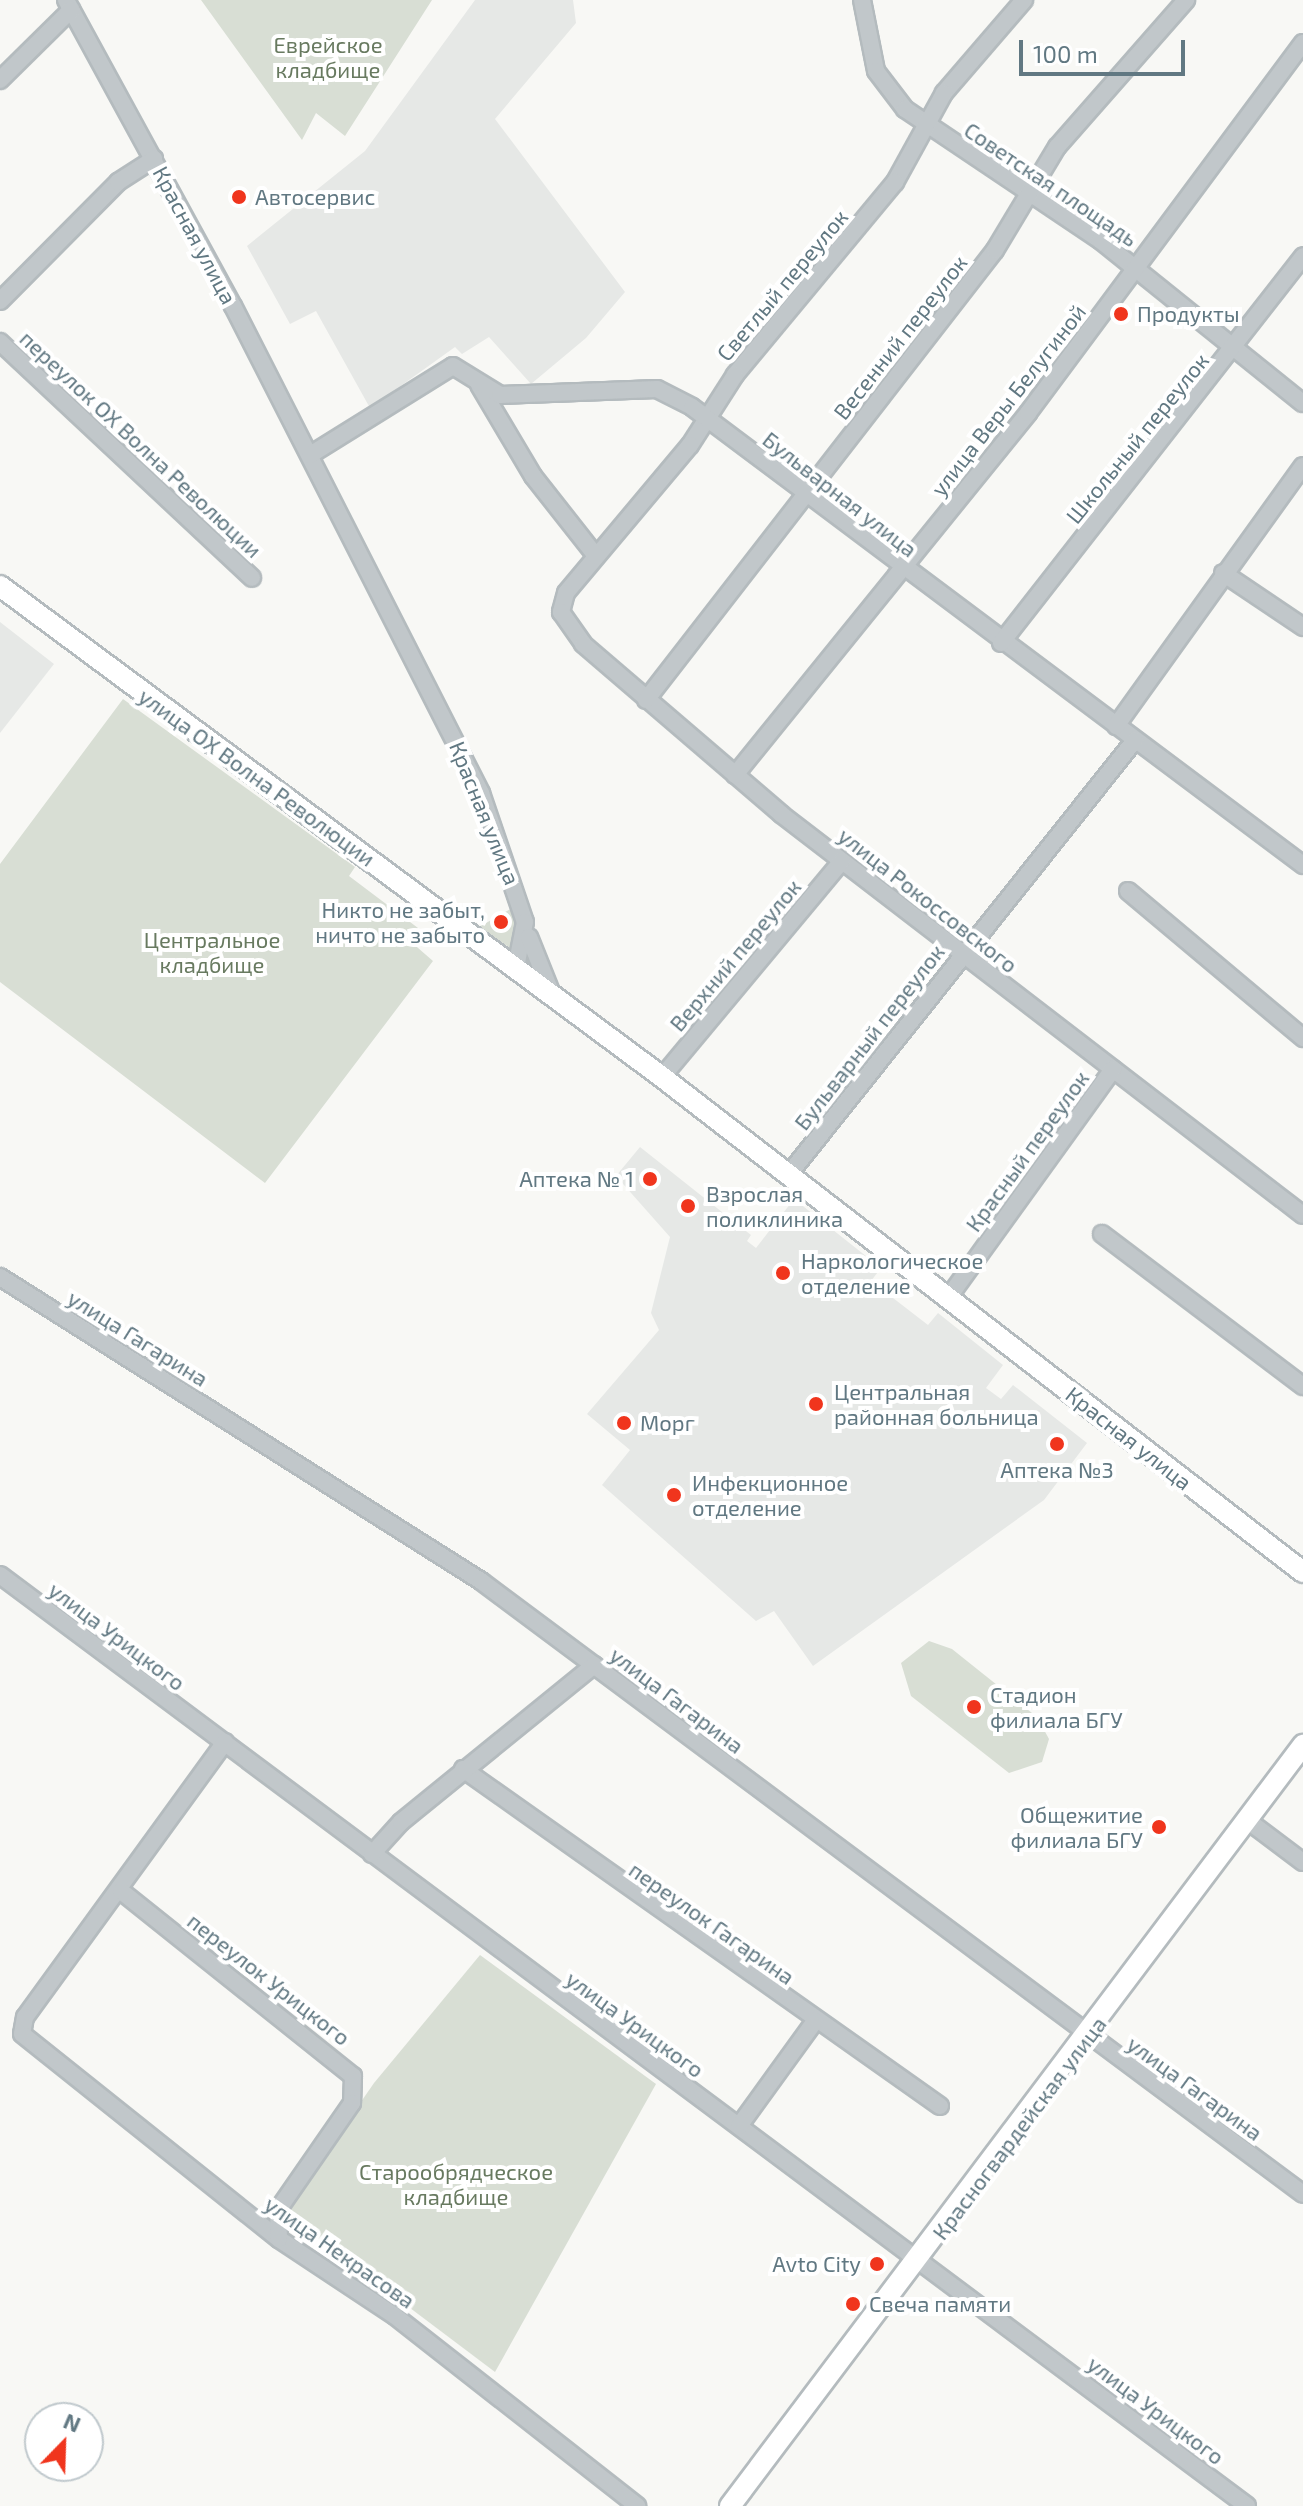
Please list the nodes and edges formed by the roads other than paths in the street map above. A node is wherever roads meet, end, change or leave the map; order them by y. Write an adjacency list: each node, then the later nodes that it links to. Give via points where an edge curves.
1 (862, 0): 7 (street, Советская площадь, via 876,71)
2 (1024, 0): 7 (street, Светлый переулок, via 944,93)
3 (1186, 0): 9 (street, Весенний переулок, via 1065,137)
4 (69, 5): 6 (street); 8 (street, Красная улица)
5 (1303, 43): 11 (street, улица Веры Белугиной)
6 (0, 80)
7 (930, 128): 9 (street, Советская площадь); 17 (street, Светлый переулок, via 882,200 735,375)
8 (154, 159): 12 (street, via 118,182); 18 (street, Красная улица)
9 (1032, 193): 11 (street, Советская площадь); 20 (street, Весенний переулок)
10 (1303, 256): 14 (street, Школьный переулок)
11 (1137, 269): 14 (street, Советская площадь); 22 (street, улица Веры Белугиной)
12 (0, 301)
13 (0, 342): 24 (street, переулок ОХ Волна Революции)
14 (1237, 349): 16 (street, Советская площадь); 28 (street, Школьный переулок)
15 (476, 381): 17 (street, Бульварная улица, via 508,396 643,385); 18 (street, Бульварная улица, via 464,369 446,367); 21 (street, via 533,476)
16 (1303, 403)
17 (708, 420): 20 (street, Бульварная улица); 21 (street, Светлый переулок)
18 (310, 455): 36 (street, Красная улица, via 481,793)
19 (1303, 466): 23 (street)
20 (806, 496): 22 (street, Бульварная улица); 29 (street, Весенний переулок)
21 (596, 556): 26 (street, Светлый переулок)
22 (901, 569): 28 (street, Бульварная улица); 32 (street, улица Веры Белугиной)
23 (1223, 573): 27 (street); 30 (street)
24 (252, 578)
25 (0, 586): 38 (main road, улица ОХ Волна Революции)
26 (566, 593): 29 (street, улица Рокоссовского, via 561,609 569,628)
27 (1303, 627)
28 (1001, 643): 30 (street, Бульварная улица)
29 (646, 700): 32 (street, улица Рокоссовского)
30 (1116, 726): 31 (street, Бульварная улица)
31 (1135, 740): 34 (street, Бульварная улица); 37 (street, Бульварный переулок)
32 (735, 775): 33 (street, улица Рокоссовского)
33 (841, 862): 37 (street, улица Рокоссовского); 42 (street, Верхний переулок)
34 (1303, 865)
35 (1128, 891): 40 (street)
36 (525, 922): 38 (street); 39 (street, Красная улица)
37 (962, 954): 41 (street, улица Рокоссовского); 43 (street, Бульварный переулок)
38 (516, 967): 39 (main road, Красная улица)
39 (552, 994): 42 (main road, Красная улица)
40 (1303, 1038)
41 (1113, 1069): 44 (street, улица Рокоссовского); 47 (street, Красный переулок)
42 (662, 1077): 43 (main road, Красная улица)
43 (789, 1174): 47 (main road, Красная улица)
44 (1303, 1215)
45 (1102, 1234): 48 (street)
46 (0, 1277): 51 (street, улица Гагарина, via 411,1533)
47 (948, 1298): 49 (main road, Красная улица)
48 (1303, 1386)
49 (1303, 1572)
50 (0, 1575): 52 (street, улица Урицкого)
51 (594, 1665): 54 (street); 60 (street, улица Гагарина)
52 (225, 1742): 56 (street, улица Урицкого); 58 (street)
53 (1303, 1745): 55 (main road, Красногвардейская улица)
54 (463, 1769): 56 (street); 59 (street, переулок Гагарина)
55 (1247, 1820): 57 (street); 60 (main road, Красногвардейская улица)
56 (372, 1854): 62 (street, улица Урицкого)
57 (1303, 1862)
58 (121, 1891): 64 (street, переулок Урицкого, via 353,2076 352,2103 278,2210); 64 (street, улица Некрасова, via 21,2030)
59 (815, 2021): 61 (street, переулок Гагарина); 62 (street)
60 (1088, 2037): 63 (street, улица Гагарина); 65 (main road, Красногвардейская улица)
61 (940, 2106)
62 (739, 2126): 65 (street, улица Урицкого)
63 (1303, 2194)
64 (279, 2239): 66 (street, улица Некрасова, via 395,2316)
65 (921, 2259): 67 (main road, Красногвардейская улица); 68 (street, улица Урицкого)
66 (637, 2506)
67 (730, 2506)
68 (1247, 2506)

